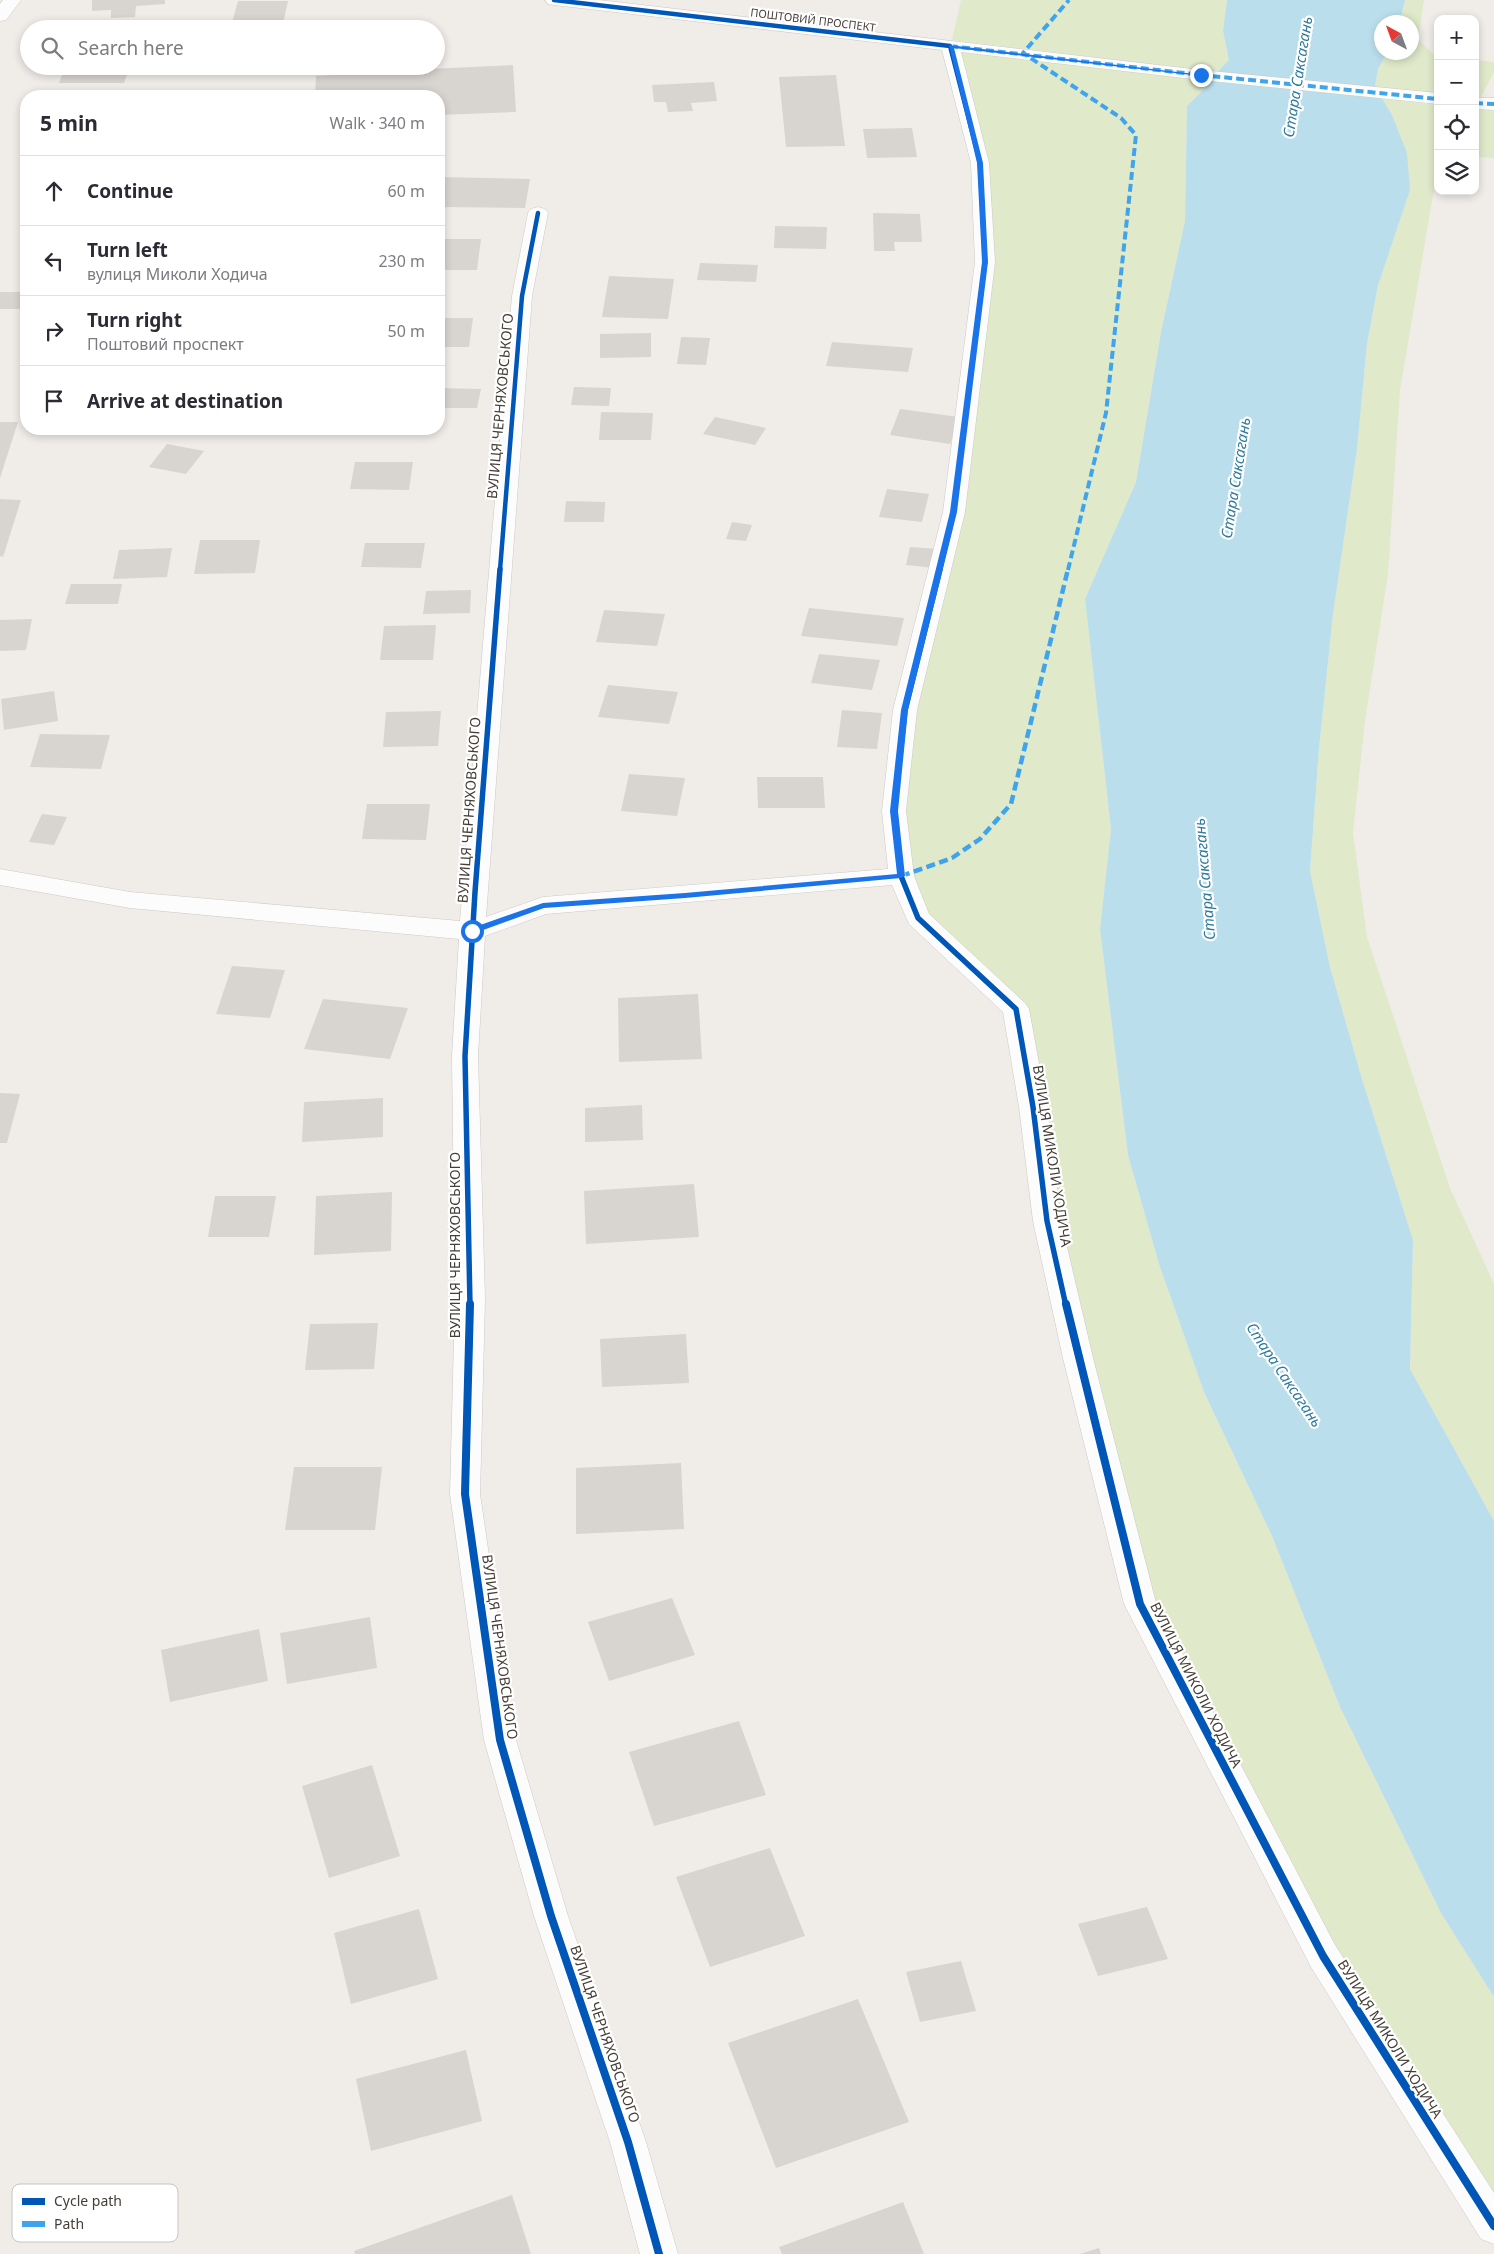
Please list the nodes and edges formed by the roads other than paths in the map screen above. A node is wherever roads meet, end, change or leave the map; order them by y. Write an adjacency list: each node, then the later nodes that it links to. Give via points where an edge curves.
1 (12, 0): 3 (street)
2 (554, 0): 4 (street, ПОШТОВИЙ ПРОСПЕКТ)
3 (0, 16)
4 (950, 46): 5 (street, ПОШТОВИЙ ПРОСПЕКТ); 9 (street, ВУЛИЦЯ МИКОЛИ ХОДИЧА, via 980,163 985,262 954,512 905,710 894,811)
5 (1434, 99)
6 (1479, 102): 7 (street)
7 (1494, 104)
8 (538, 213): 11 (street, ВУЛИЦЯ ЧЕРНЯХОВСЬКОГО, via 522,296)
9 (901, 876): 11 (street, via 543,906); 12 (street, ВУЛИЦЯ МИКОЛИ ХОДИЧА, via 918,918 1016,1009 1033,1107 1046,1221 1140,1604 1323,1956)
10 (0, 877): 11 (street, via 130,900)
11 (472, 931): 13 (street, ВУЛИЦЯ ЧЕРНЯХОВСЬКОГО, via 465,1056 470,1299 465,1494 469,1523 500,1740 551,1916 628,2142)
12 (1494, 2226)
13 (659, 2254)

